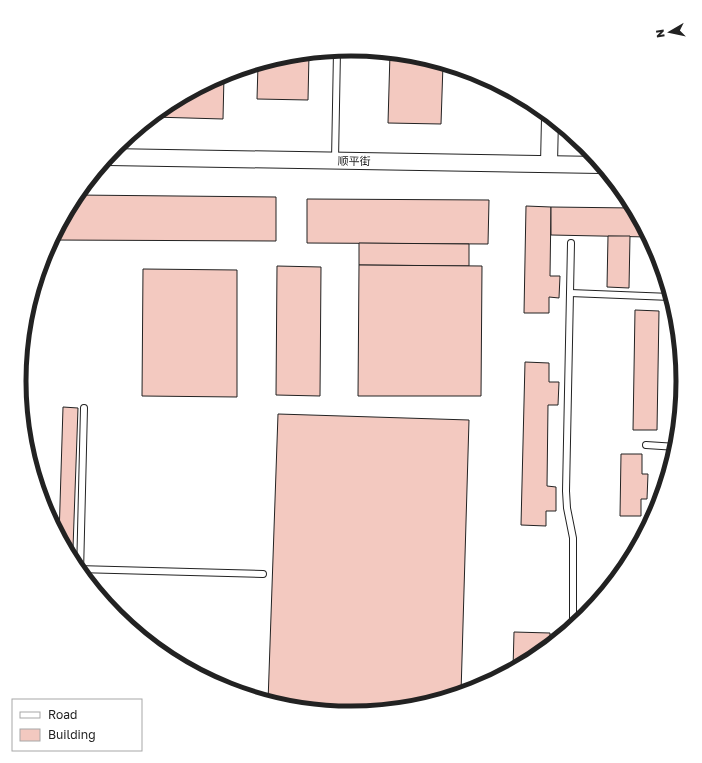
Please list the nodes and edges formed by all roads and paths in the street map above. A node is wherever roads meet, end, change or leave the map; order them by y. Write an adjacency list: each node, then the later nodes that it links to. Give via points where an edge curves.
1 (337, 57): 4 (lane)
2 (550, 125): 5 (street)
3 (116, 157): 4 (street, 顺平街)
4 (335, 160): 5 (street, 顺平街)
5 (549, 164): 6 (street, 顺平街)
6 (593, 165)
7 (571, 243): 8 (lane)
8 (570, 293): 9 (lane); 16 (lane, via 566,491 574,538)
9 (665, 297)
10 (84, 408): 13 (lane)
11 (646, 446): 12 (lane)
12 (670, 446)
13 (80, 561)
14 (87, 570): 15 (lane)
15 (263, 574)
16 (572, 619)

